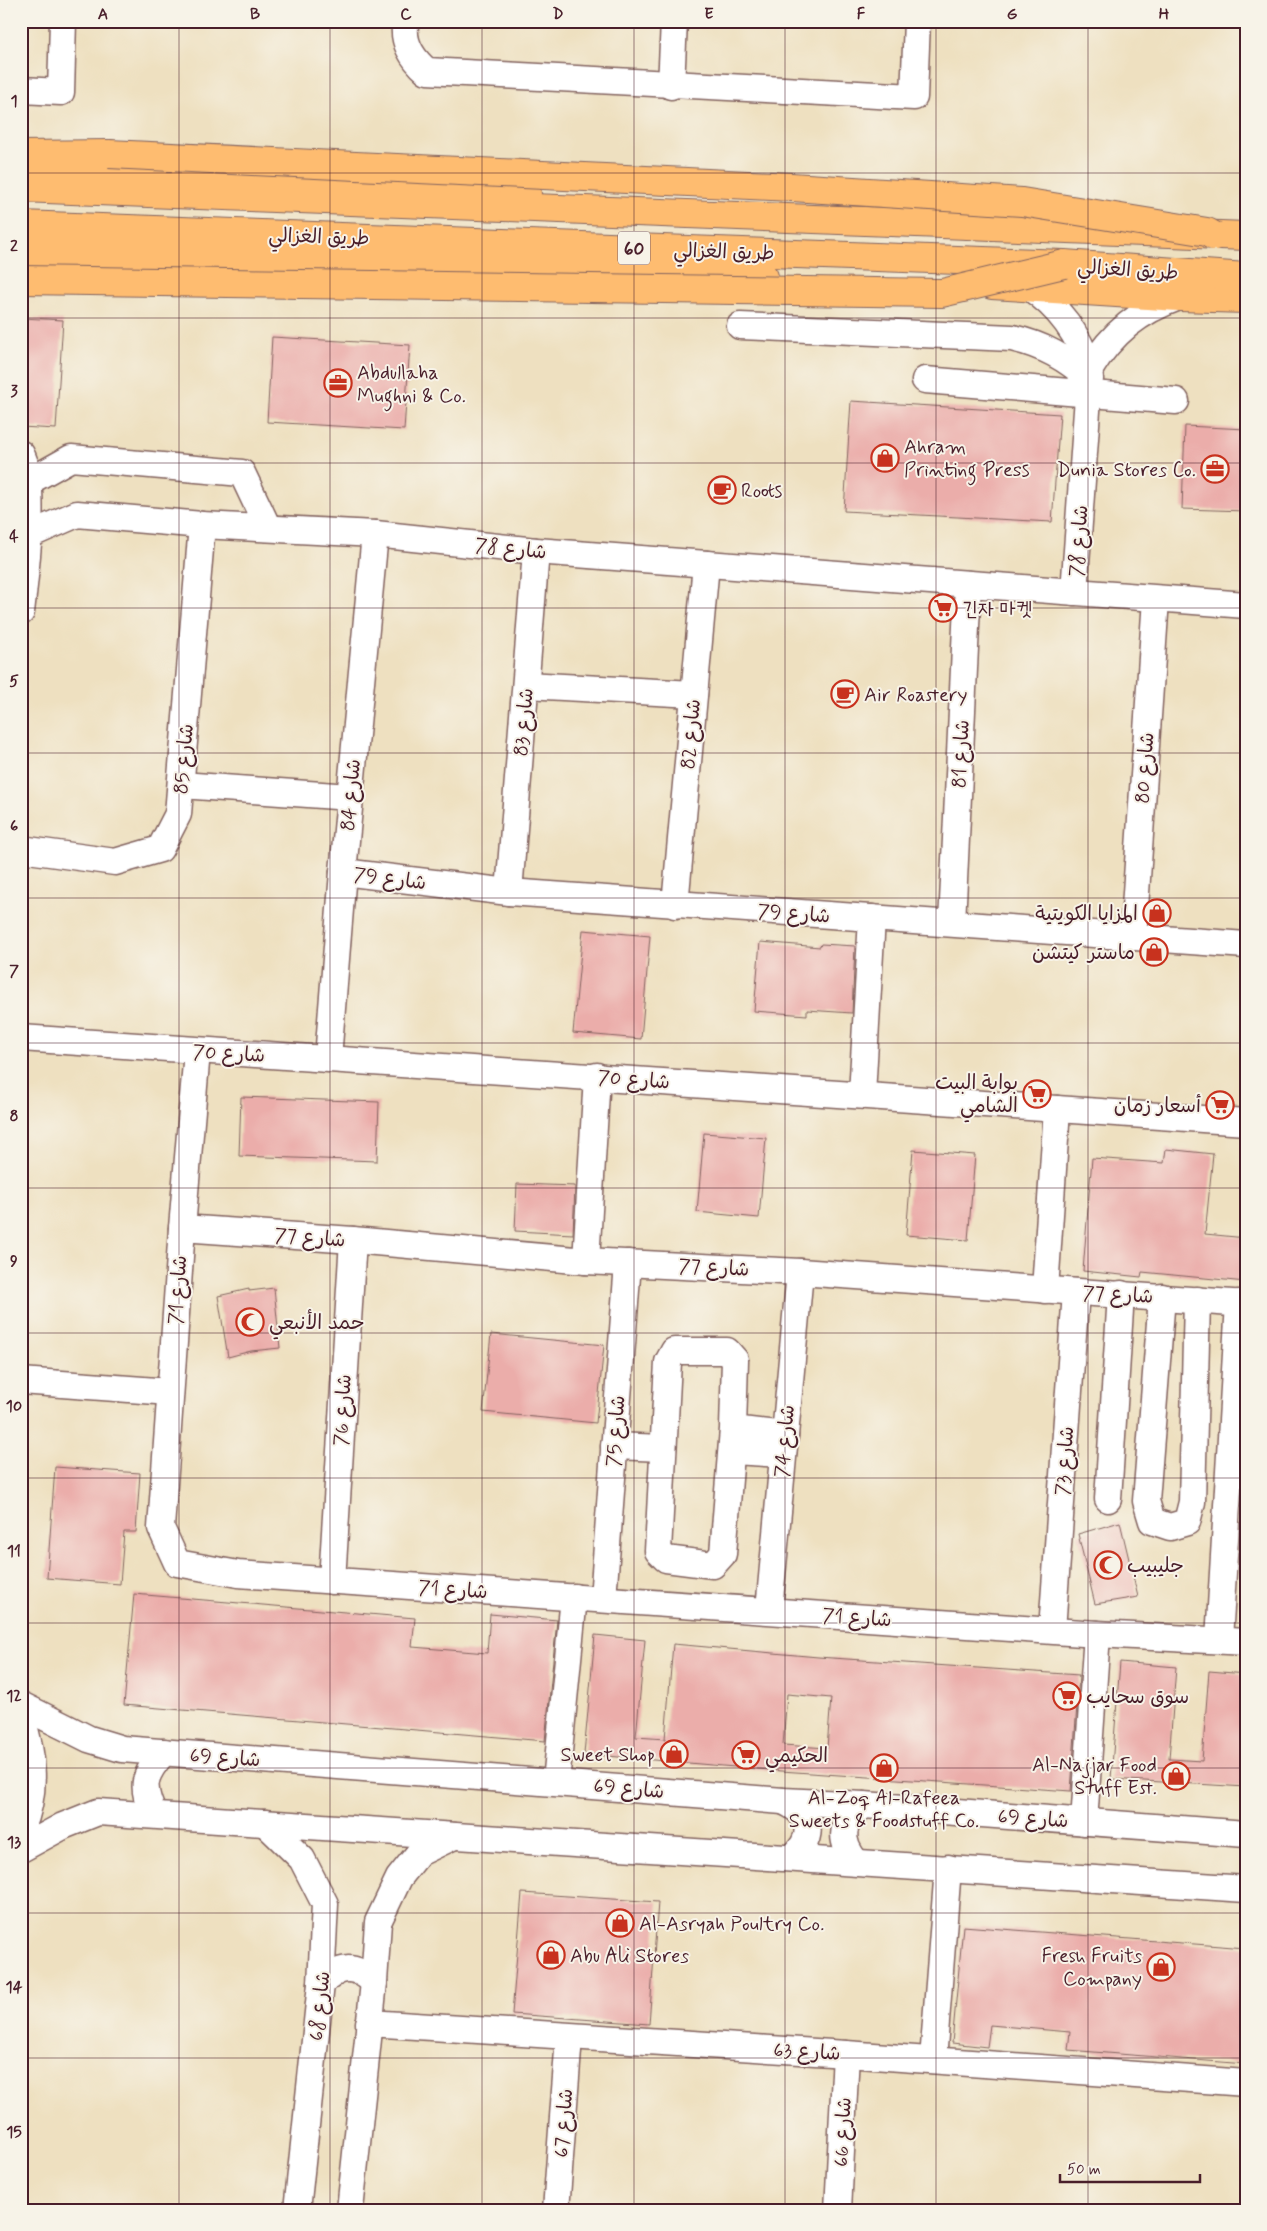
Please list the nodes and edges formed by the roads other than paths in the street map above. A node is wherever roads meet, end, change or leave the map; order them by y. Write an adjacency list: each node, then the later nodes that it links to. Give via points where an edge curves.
1 (63, 21): 6 (street, via 61,92)
2 (406, 21): 5 (street, via 404,32 414,60 427,71)
3 (674, 21): 5 (street)
4 (917, 21): 5 (street, via 914,97)
5 (671, 86)
6 (21, 90)
7 (21, 155): 12 (main road, bridge, via 109,154 792,187 1022,202 1207,232)
8 (21, 172): 10 (main road)
9 (21, 188): 12 (main road, طريق الغزالي / 60)
10 (1246, 224)
11 (21, 225): 15 (main road, طريق الغزالي / 60, bridge)
12 (1214, 236): 13 (main road, طريق الغزالي / 60)
13 (1246, 236)
14 (21, 252): 18 (main road, طريق الغزالي)
15 (1064, 264): 16 (main road, طريق الغزالي / 60); 17 (main road, bridge, via 942,293)
16 (1246, 277)
17 (21, 280)
18 (1029, 286): 19 (main road, طريق الغزالي); 23 (street, شارع 78, via 1068,322 1077,337)
19 (1179, 297): 20 (main road, طريق الغزالي); 23 (street, via 1127,324 1107,345)
20 (1246, 299)
21 (740, 326): 23 (street, via 1012,338 1046,348)
22 (925, 380): 23 (street)
23 (1090, 380): 24 (street); 34 (street, شارع 78)
24 (1176, 400)
25 (21, 454): 26 (street)
26 (28, 482): 28 (street, via 71,458 242,473); 30 (street)
27 (202, 525): 28 (street, شارع 78); 30 (street, شارع 78, via 77,514); 40 (street, شارع 85)
28 (268, 528): 29 (street, شارع 78)
29 (375, 534): 31 (street, شارع 78); 41 (street, شارع 84)
30 (29, 535): 37 (street)
31 (536, 550): 32 (street, شارع 78); 38 (street, شارع 83)
32 (706, 564): 33 (street, شارع 78); 39 (street, شارع 82)
33 (968, 584): 34 (street, شارع 78); 47 (street, شارع 81)
34 (1074, 592): 35 (street, شارع 78)
35 (1156, 599): 36 (street, شارع 78); 48 (street, شارع 80)
36 (1246, 605)
37 (21, 612)
38 (526, 685): 39 (street); 44 (street, شارع 83)
39 (694, 694): 45 (street, شارع 82)
40 (180, 785): 41 (street); 42 (street, شارع 85, via 178,814 160,849 116,862)
41 (350, 797): 43 (street, شارع 84)
42 (21, 849)
43 (343, 872): 44 (street, شارع 79); 52 (street, شارع 84)
44 (509, 892): 45 (street, شارع 79)
45 (675, 905): 46 (street, شارع 79)
46 (872, 918): 47 (street, شارع 79); 54 (street)
47 (952, 923): 48 (street, شارع 79)
48 (1133, 937): 49 (street, شارع 79)
49 (1246, 945)
50 (21, 1038): 51 (street, شارع 70)
51 (197, 1051): 52 (street, شارع 70); 57 (street, شارع 71)
52 (328, 1058): 53 (street, شارع 70)
53 (597, 1076): 54 (street, شارع 70); 59 (street)
54 (862, 1095): 55 (street, شارع 70)
55 (1057, 1109): 56 (street, شارع 70); 62 (street)
56 (1246, 1122)
57 (182, 1228): 58 (street, شارع 77); 69 (street, شارع 71)
58 (352, 1240): 59 (street, شارع 77); 75 (street, شارع 76)
59 (586, 1261): 60 (street, شارع 77)
60 (628, 1263): 61 (street, شارع 77); 70 (street, شارع 75)
61 (800, 1272): 62 (street, شارع 77); 73 (street, شارع 74)
62 (1045, 1290): 63 (street, شارع 77)
63 (1076, 1292): 64 (street, شارع 77); 79 (street, شارع 73)
64 (1121, 1294): 65 (street, شارع 77); 74 (street)
65 (1162, 1296): 66 (street, شارع 77); 66 (street, via 1146,1501 1152,1521 1170,1527 1187,1522 1192,1502)
66 (1198, 1300): 67 (street, شارع 77)
67 (1243, 1303): 81 (street)
68 (21, 1381): 69 (street)
69 (170, 1392): 75 (street, شارع 71, via 161,1528 176,1563 238,1574)
70 (615, 1439): 72 (street); 77 (street, شارع 75)
71 (733, 1440): 72 (street, via 735,1360 727,1351 674,1351 668,1362); 72 (street, via 722,1554 713,1565 666,1559 658,1551); 73 (street)
72 (663, 1441)
73 (784, 1444): 78 (street, شارع 74)
74 (1108, 1499)
75 (332, 1581): 76 (street, شارع 71)
76 (574, 1597): 77 (street, شارع 71); 86 (street)
77 (603, 1599): 78 (street, شارع 71)
78 (769, 1610): 79 (street, شارع 71)
79 (1052, 1630): 80 (street, شارع 71)
80 (1097, 1634): 81 (street, شارع 71); 90 (street)
81 (1220, 1640): 82 (street, شارع 71)
82 (1246, 1642)
83 (21, 1705): 85 (street, شارع 69, via 90,1739 122,1749)
84 (21, 1717): 92 (street, via 30,1740 33,1780)
85 (164, 1752): 86 (street, شارع 69); 89 (street, via 147,1778 145,1796)
86 (556, 1782): 87 (street, شارع 69)
87 (783, 1801): 88 (street, شارع 69); 96 (street, via 797,1807 806,1819 806,1841)
88 (864, 1805): 90 (street, شارع 69); 97 (street, via 853,1812 843,1838)
89 (154, 1816): 91 (street); 95 (street, via 98,1812 63,1826)
90 (1084, 1822): 93 (street, شارع 69)
91 (265, 1823): 94 (street); 101 (street, شارع 68, via 302,1859 325,1904)
92 (21, 1830)
93 (1246, 1834)
94 (454, 1836): 96 (street); 100 (street, via 419,1853 399,1878 378,1922)
95 (21, 1849)
96 (792, 1858): 97 (street)
97 (855, 1861): 98 (street)
98 (948, 1868): 99 (street); 105 (street)
99 (1246, 1889)
100 (374, 1982): 101 (street, via 362,1972 347,1968 332,1973); 102 (street)
101 (321, 1984): 107 (street, شارع 68)
102 (368, 2023): 103 (street, شارع 63); 108 (street)
103 (569, 2037): 104 (street, شارع 63); 109 (street, شارع 67)
104 (846, 2054): 105 (street, شارع 63); 110 (street, شارع 66)
105 (933, 2060): 106 (street, شارع 63)
106 (1246, 2083)
107 (297, 2210)
108 (350, 2210)
109 (556, 2210)
110 (838, 2210)

